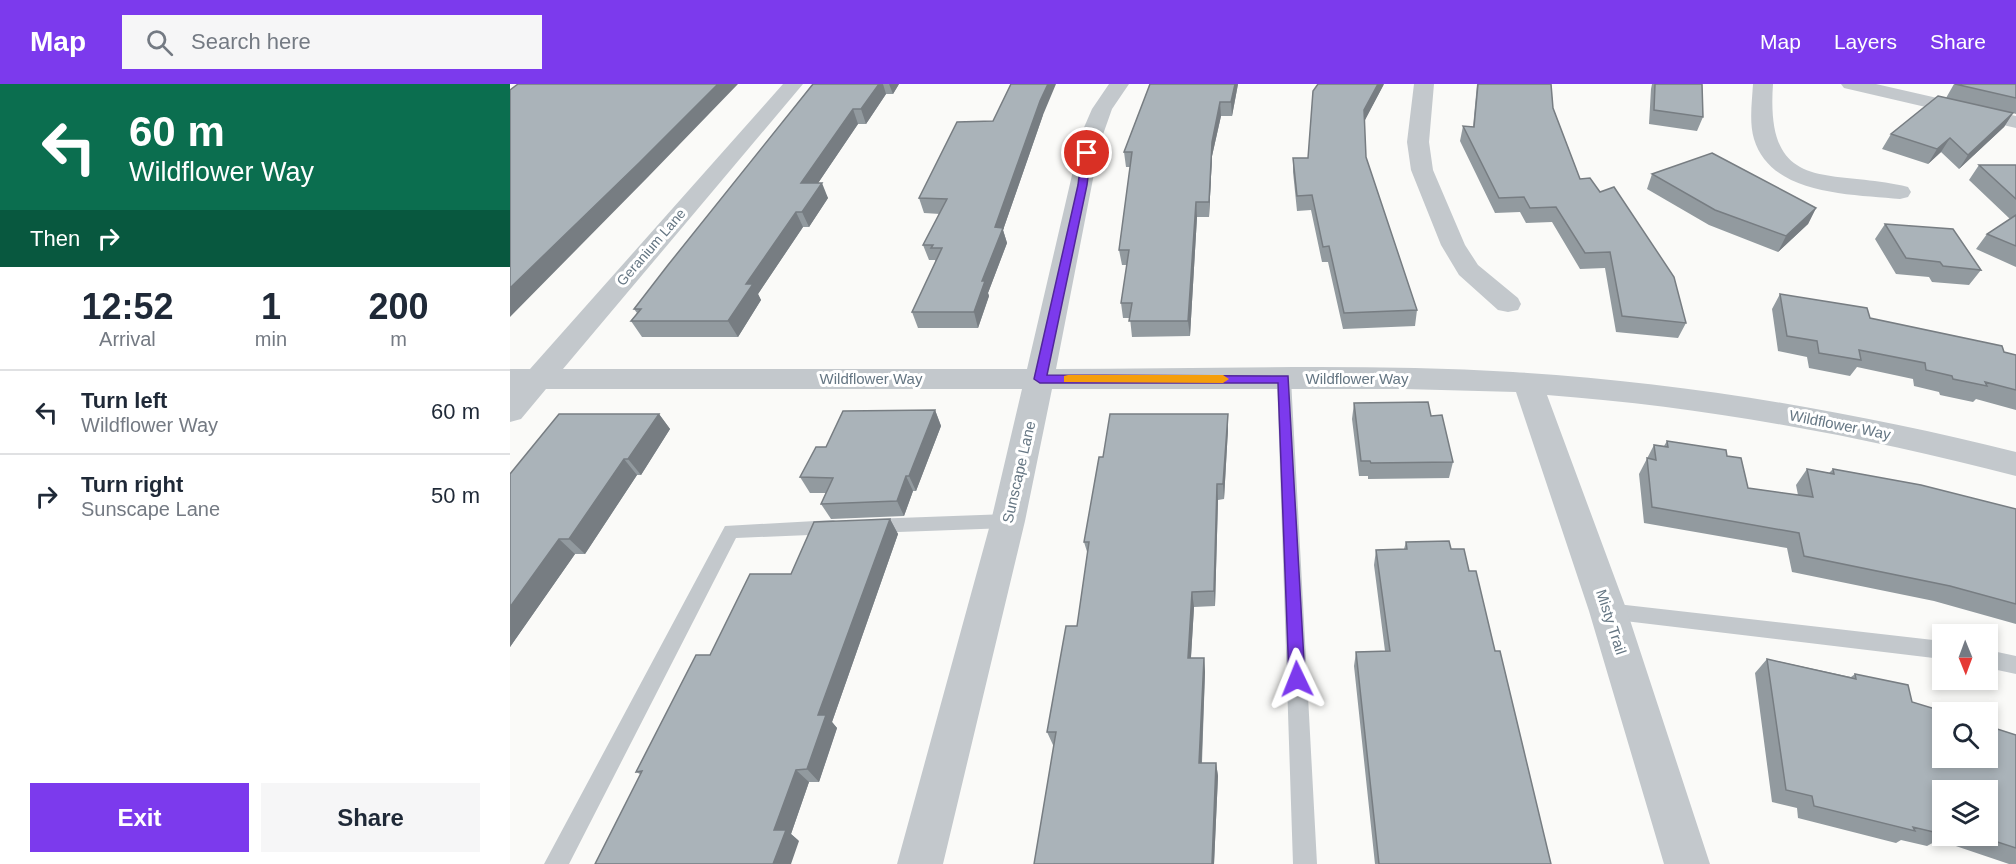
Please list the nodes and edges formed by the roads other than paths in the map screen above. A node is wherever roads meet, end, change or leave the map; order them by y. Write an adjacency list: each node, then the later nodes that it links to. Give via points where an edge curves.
1 (794, 84): 9 (street, Geranium Lane)
2 (1119, 84): 10 (street, Sunscape Lane, via 1101,108 1089,138)
3 (1424, 84): 8 (street, via 1418,142 1422,170 1453,245 1468,270)
4 (1763, 84): 7 (street, via 1763,130 1773,156 1784,166 1796,174 1830,183)
5 (1851, 84): 6 (street)
6 (2016, 122)
7 (1900, 192)
8 (1508, 304)
9 (523, 379): 10 (street, Wildflower Way); 13 (street, Geranium Lane)
10 (1040, 379): 11 (street, Wildflower Way); 15 (street, Sunscape Lane)
11 (1284, 379): 12 (street, Wildflower Way); 22 (lane)
12 (1528, 383): 14 (street, Wildflower Way, via 1777,412 1946,445); 16 (street, Misty Trail)
13 (510, 411)
14 (2016, 464)
15 (1008, 521): 20 (lane, via 731,531); 21 (street, Sunscape Lane)
16 (1608, 612): 17 (lane); 23 (street, Misty Trail)
17 (1932, 649)
18 (1998, 661): 19 (lane)
19 (2016, 665)
20 (556, 864)
21 (920, 864)
22 (1305, 864)
23 (1687, 864)

